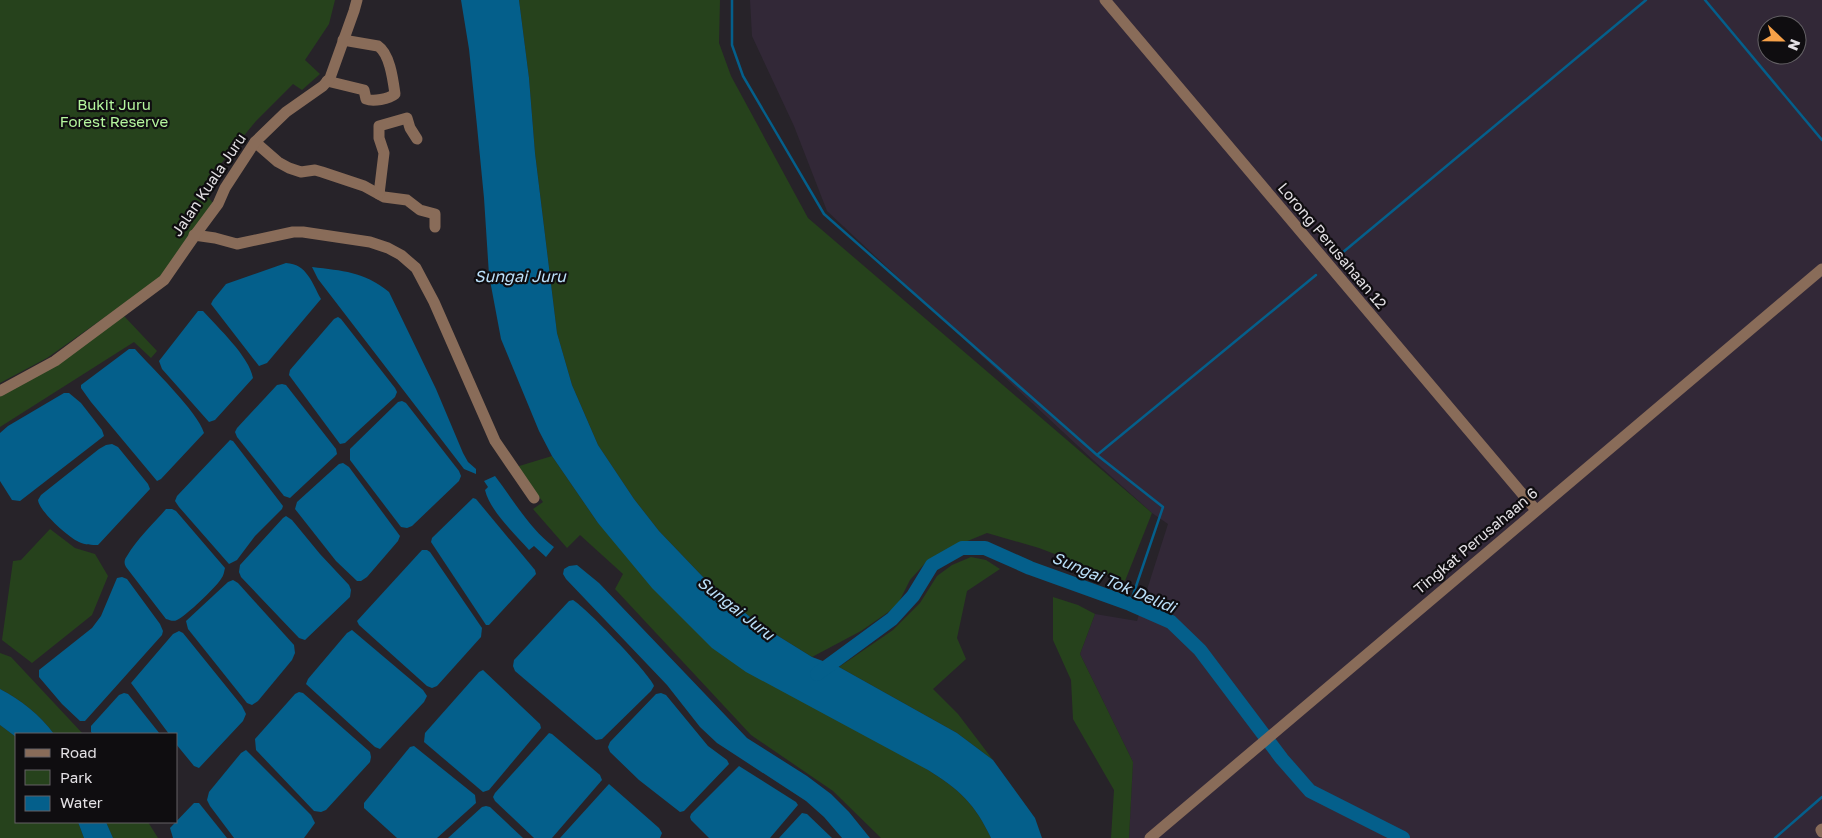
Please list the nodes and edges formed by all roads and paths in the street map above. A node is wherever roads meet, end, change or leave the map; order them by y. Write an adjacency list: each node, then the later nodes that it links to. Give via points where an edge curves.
1 (357, 0): 3 (street, Jalan Kuala Juru)
2 (1105, 0): 13 (street, Lorong Perusahaan 12)
3 (344, 40): 4 (street, Jalan Kuala Juru); 4 (street, via 378,46 385,52 395,94 370,101 364,90)
4 (327, 81): 6 (street, Jalan Kuala Juru, via 286,112)
5 (417, 139): 7 (street, via 407,118 379,126 384,153)
6 (255, 142): 7 (street, via 289,168 301,172 322,172); 9 (street, Jalan Kuala Juru, via 218,204)
7 (379, 194): 8 (street, via 407,200 420,210 435,214)
8 (435, 227)
9 (194, 235): 11 (street, Jalan Kuala Juru, via 164,280 55,361); 12 (street, via 237,244 303,232 370,242 401,255 422,278 495,441)
10 (1822, 269): 13 (street, Tingkat Perusahaan 6)
11 (0, 391)
12 (534, 498)
13 (1536, 510): 14 (street, Tingkat Perusahaan 6)
14 (1150, 838)

